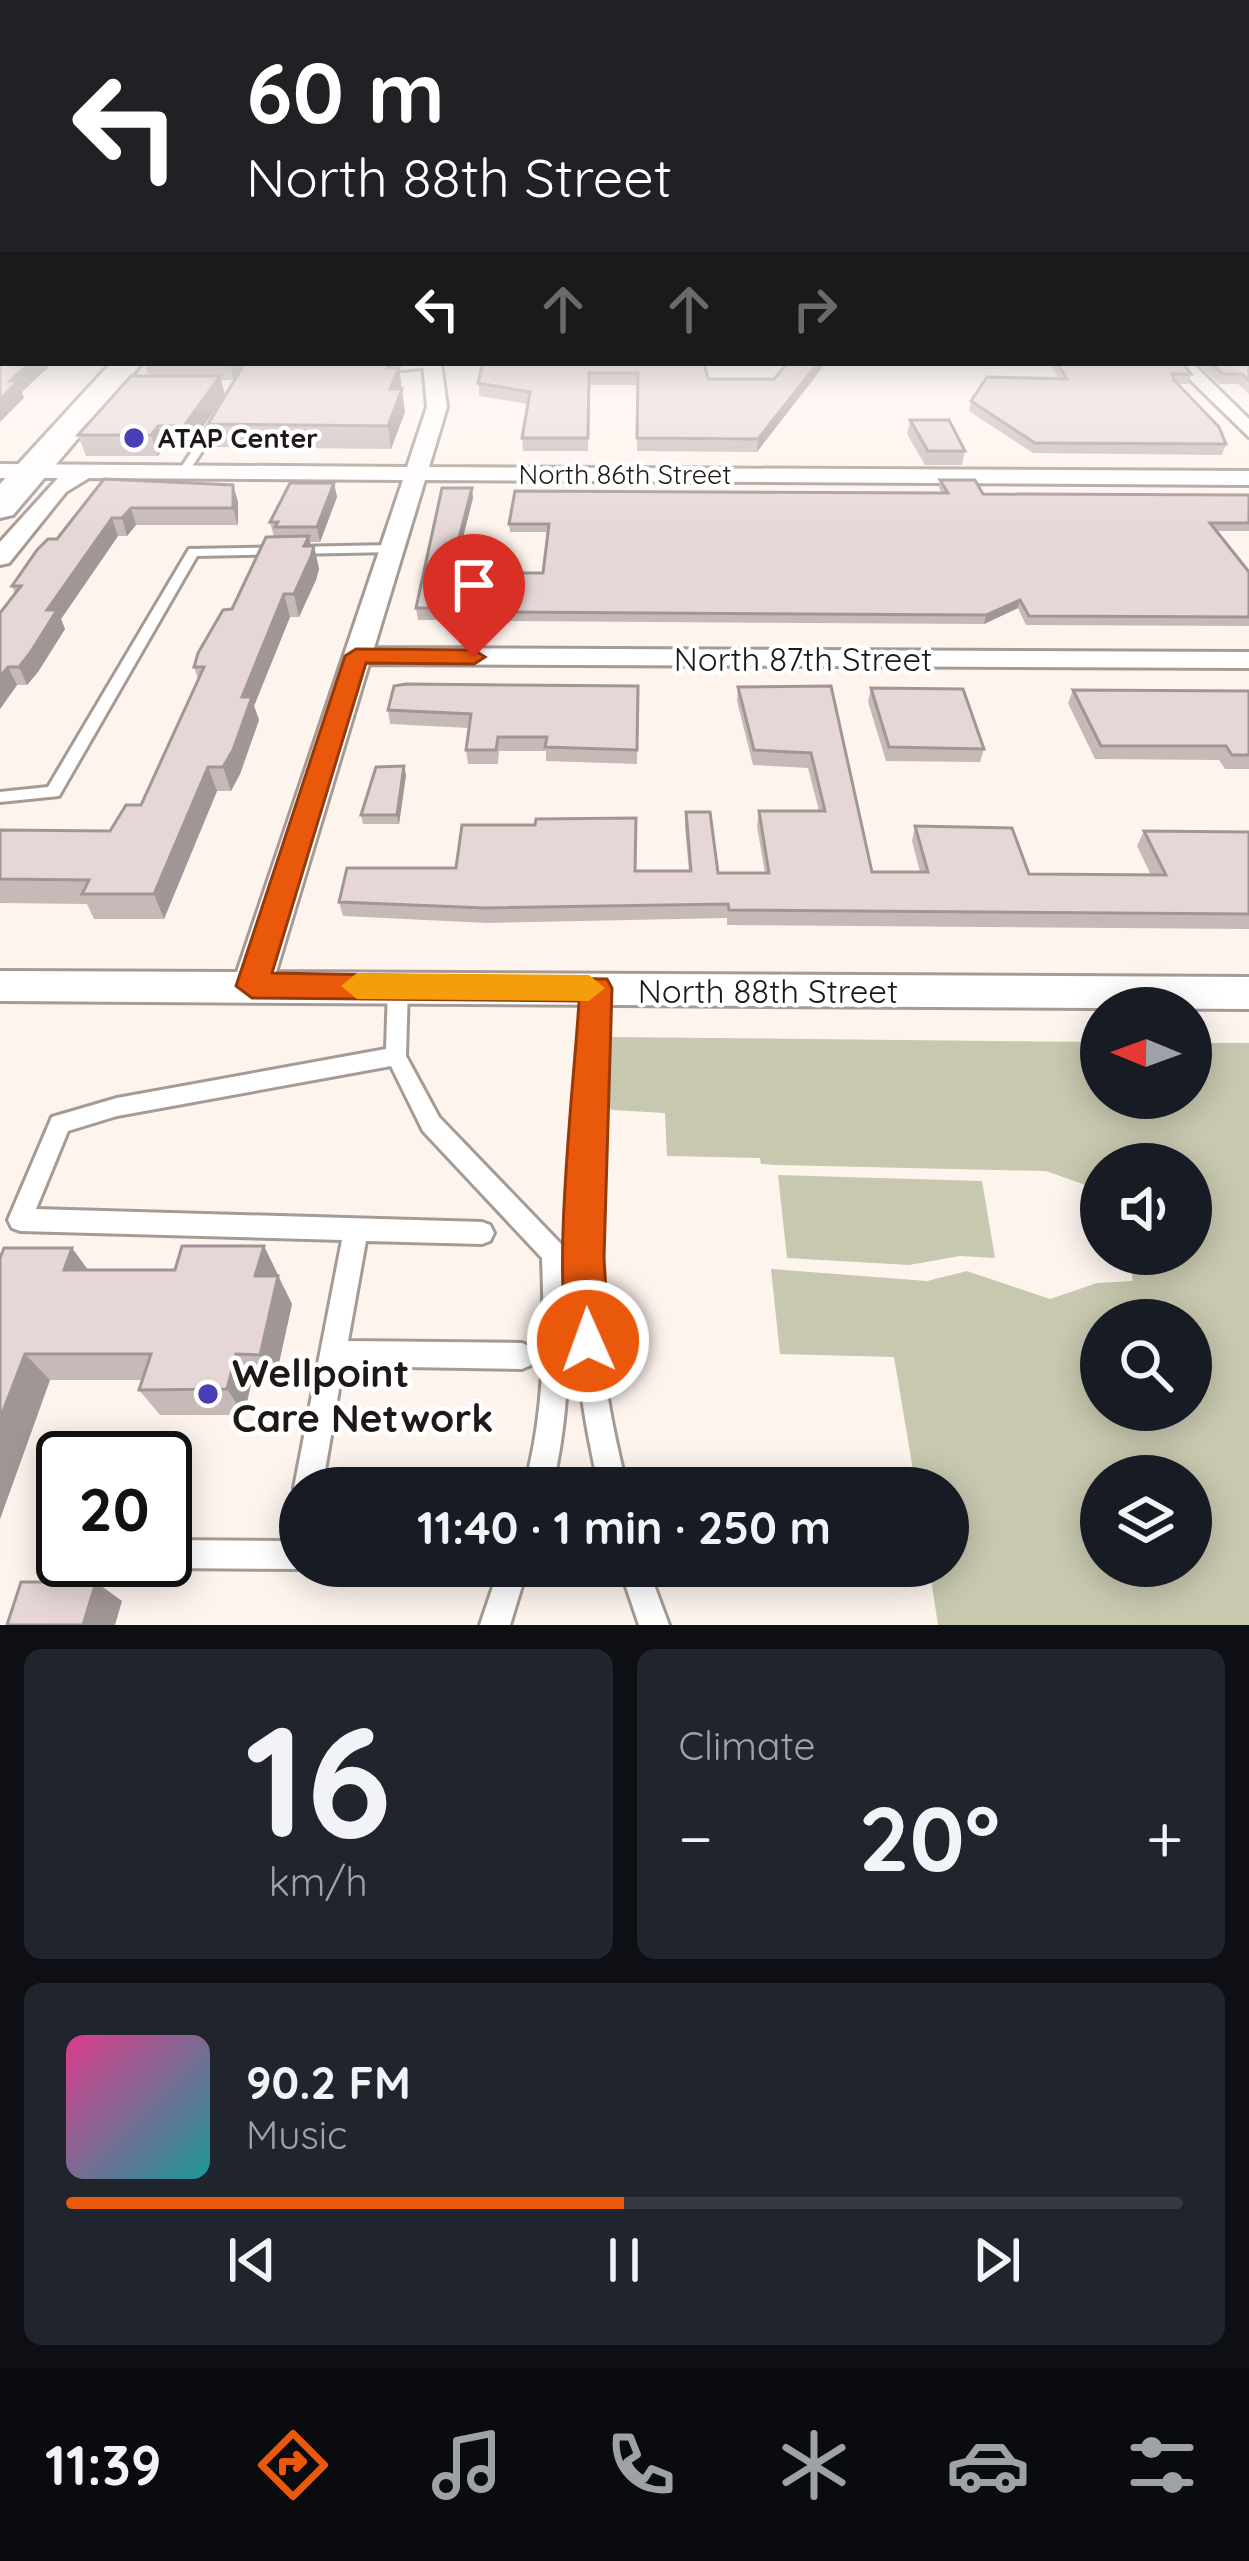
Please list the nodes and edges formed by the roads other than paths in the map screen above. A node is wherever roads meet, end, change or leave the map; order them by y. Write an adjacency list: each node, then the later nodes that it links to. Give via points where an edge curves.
1 (99, 382): 6 (main road)
2 (106, 382): 13 (main road)
3 (434, 382): 11 (street, via 437,407)
4 (1204, 382): 7 (street)
5 (231, 399): 10 (lane)
6 (43, 408)
7 (1240, 413): 8 (street)
8 (1249, 431)
9 (85, 471): 10 (street, North 86th Street); 13 (street, North 86th Street); 13 (street, via 58,488)
10 (183, 472): 11 (street, North 86th Street)
11 (416, 473): 12 (street, North 86th Street); 14 (street)
12 (1249, 478)
13 (13, 479): 15 (street)
14 (390, 549): 16 (street); 18 (lane, via 193,552 53,792)
15 (0, 558)
16 (356, 656): 17 (street, North 87th Street); 20 (street)
17 (1249, 660)
18 (0, 797)
19 (0, 986): 20 (street, North 88th Street)
20 (252, 986): 21 (street, North 88th Street)
21 (398, 986): 22 (street, North 88th Street); 24 (lane)
22 (596, 988): 23 (street, North 88th Street); 31 (lane, via 584,1258 594,1419)
23 (1249, 993)
24 (397, 1057): 25 (lane, via 60,1124 20,1220); 30 (lane, via 431,1124 554,1253)
25 (356, 1230): 26 (lane); 27 (lane)
26 (482, 1233)
27 (332, 1354): 28 (lane); 29 (lane)
28 (523, 1356)
29 (312, 1467)
30 (542, 1467)
31 (607, 1467)
32 (279, 1549): 33 (lane)
33 (192, 1553)
34 (507, 1587): 36 (lane)
35 (640, 1587): 37 (lane)
36 (495, 1625)
37 (654, 1625)

